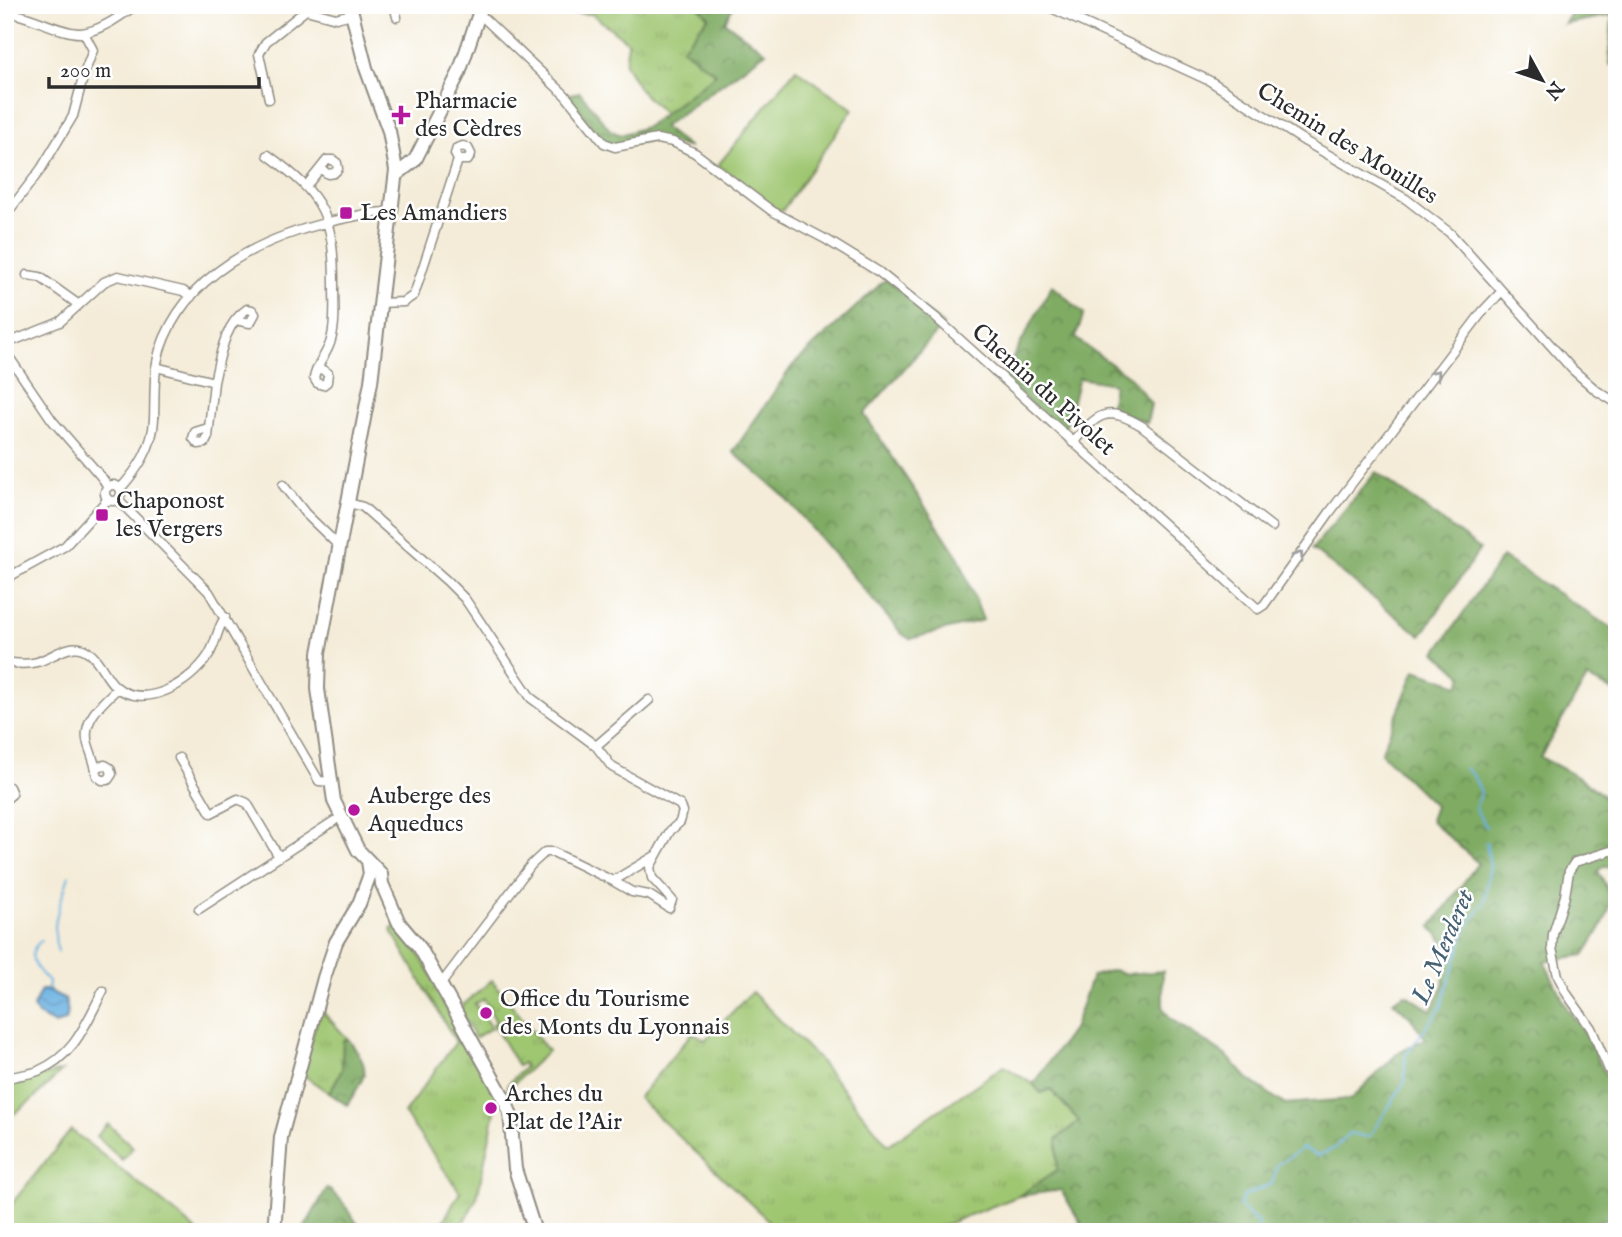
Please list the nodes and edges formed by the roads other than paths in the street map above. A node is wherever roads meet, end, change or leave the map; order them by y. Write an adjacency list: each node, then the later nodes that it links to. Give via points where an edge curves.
1 (136, 5): 8 (street)
2 (394, 5): 7 (street)
3 (1045, 5): 21 (street, Chemin des Mouilles, via 1210,81 1406,200 1450,233)
4 (477, 8): 10 (main road, via 459,73); 33 (street, Chemin du Pivolet, via 565,95 604,143 615,147 657,139 695,153 772,211 879,272)
5 (351, 9): 9 (street, via 336,18 306,10 266,42 259,54); 12 (main road)
6 (5, 12): 8 (street)
7 (397, 17)
8 (84, 33): 18 (street, via 93,50 73,116)
9 (269, 99)
10 (422, 142): 12 (main road); 15 (main road, via 415,160)
11 (268, 155): 16 (street)
12 (395, 158): 15 (main road)
13 (458, 160): 23 (street, via 414,295 404,302)
14 (321, 169): 16 (street)
15 (396, 174): 17 (main road)
16 (307, 185): 19 (street)
17 (391, 212): 19 (street); 23 (main road)
18 (5, 216)
19 (328, 223): 22 (street, via 242,255); 29 (street, via 334,248 334,307 331,339)
20 (27, 275): 24 (street, via 40,277)
21 (1502, 291): 31 (street, Chemin des Mouilles, via 1572,369); 33 (street, Chemin du Pivolet, one-way to 21, via 1258,609)
22 (191, 297): 24 (street, via 183,291 118,276 104,282); 28 (street, via 170,329)
23 (380, 303): 38 (main road)
24 (79, 305): 26 (street, via 60,322)
25 (236, 320): 30 (street, via 222,349)
26 (5, 344)
27 (5, 351): 35 (street, via 52,420)
28 (156, 367): 30 (street); 36 (street, via 151,438 145,456)
29 (319, 368)
30 (215, 382): 32 (street)
31 (1617, 403)
32 (208, 428)
33 (1073, 443): 39 (street, via 1093,419 1103,414 1125,416)
34 (283, 485): 40 (street)
35 (108, 487): 36 (street); 37 (street, via 105,492)
36 (120, 489): 37 (street, via 121,495)
37 (113, 500): 41 (street, via 65,546); 42 (street, via 185,566)
38 (349, 503): 40 (main road); 46 (street, via 363,507 447,581 479,619 531,698)
39 (1272, 527)
40 (340, 547): 49 (main road, via 319,653 320,710)
41 (5, 579)
42 (225, 617): 44 (street, via 209,654 182,682 148,696); 49 (street, via 319,781)
43 (5, 662): 44 (street, via 37,662 73,648 83,649)
44 (118, 688): 48 (street, via 89,719 86,739)
45 (649, 700): 46 (street)
46 (596, 746): 54 (street, via 612,767 680,805 680,822)
47 (178, 758): 55 (street, via 211,813 237,799 247,803)
48 (96, 770)
49 (331, 782): 52 (main road)
50 (5, 786): 51 (street, via 12,794)
51 (5, 800)
52 (337, 819): 55 (street); 56 (main road)
53 (1617, 849): 62 (street, via 1575,862 1553,934 1554,962 1567,994 1591,1028)
54 (654, 856): 57 (street); 57 (street, via 652,878 672,900 669,908)
55 (279, 857): 58 (street)
56 (378, 876): 59 (main road, via 399,923); 63 (main road, via 336,942 324,978 281,1137)
57 (613, 881): 59 (street, via 553,852 537,856)
58 (199, 909)
59 (441, 984): 64 (main road, via 510,1113 515,1169)
60 (103, 991): 61 (street, via 74,1046 55,1063)
61 (5, 1079)
62 (1617, 1081)
63 (274, 1232)
64 (535, 1232)

